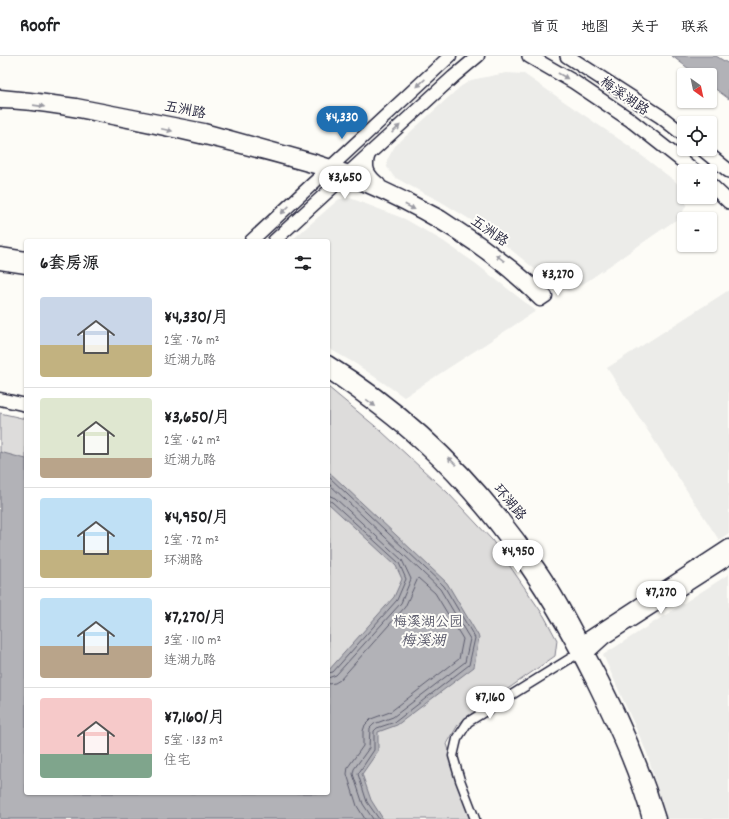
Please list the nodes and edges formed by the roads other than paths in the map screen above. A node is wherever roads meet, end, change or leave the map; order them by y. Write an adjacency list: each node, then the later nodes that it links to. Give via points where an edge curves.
1 (450, 56): 9 (main road, one-way to 9)
2 (478, 56): 6 (main road)
3 (484, 56): 6 (main road)
4 (529, 56): 13 (main road, 梅溪湖路, one-way to 13, via 629,119)
5 (567, 56): 8 (main road, 梅溪湖路)
6 (468, 64): 10 (main road, one-way to 6)
7 (2, 99): 12 (main road, 五洲路, via 98,115)
8 (677, 129)
9 (352, 147): 12 (main road, via 330,158); 14 (main road)
10 (369, 154): 16 (main road); 19 (main road, via 366,168)
11 (711, 156): 15 (main road)
12 (308, 162): 14 (main road, 五洲路); 18 (main road, via 314,172)
13 (686, 164)
14 (330, 168): 16 (main road, 五洲路); 18 (main road)
15 (729, 171)
16 (347, 174): 17 (main road, 五洲路); 19 (main road, 五洲路); 21 (main road)
17 (365, 186): 19 (main road, 五洲路, one-way to 19, via 437,222 505,268 540,300 546,296 480,243 441,218); 21 (main road, via 345,187)
18 (309, 188): 23 (main road, one-way to 23)
19 (385, 189)
20 (717, 191): 22 (main road)
21 (321, 198): 24 (main road)
22 (729, 202)
23 (253, 239)
24 (276, 239)
25 (24, 258): 26 (main road)
26 (1, 259): 27 (main road)
27 (24, 266)
28 (330, 363): 36 (main road, 环湖路, one-way to 28, via 556,595 499,513 458,467 402,414)
29 (330, 373): 36 (main road, 环湖路, one-way to 36, via 396,422 472,495 526,564)
30 (0, 399): 32 (main road)
31 (0, 404): 33 (main road)
32 (24, 405)
33 (24, 409)
34 (729, 546): 36 (main road)
35 (729, 558): 36 (main road)
36 (582, 651): 37 (street, via 468,722 457,739 453,756); 38 (main road, 环湖路, via 627,753); 39 (main road, 环湖路, via 633,746)
37 (475, 819)
38 (649, 819)
39 (659, 819)

